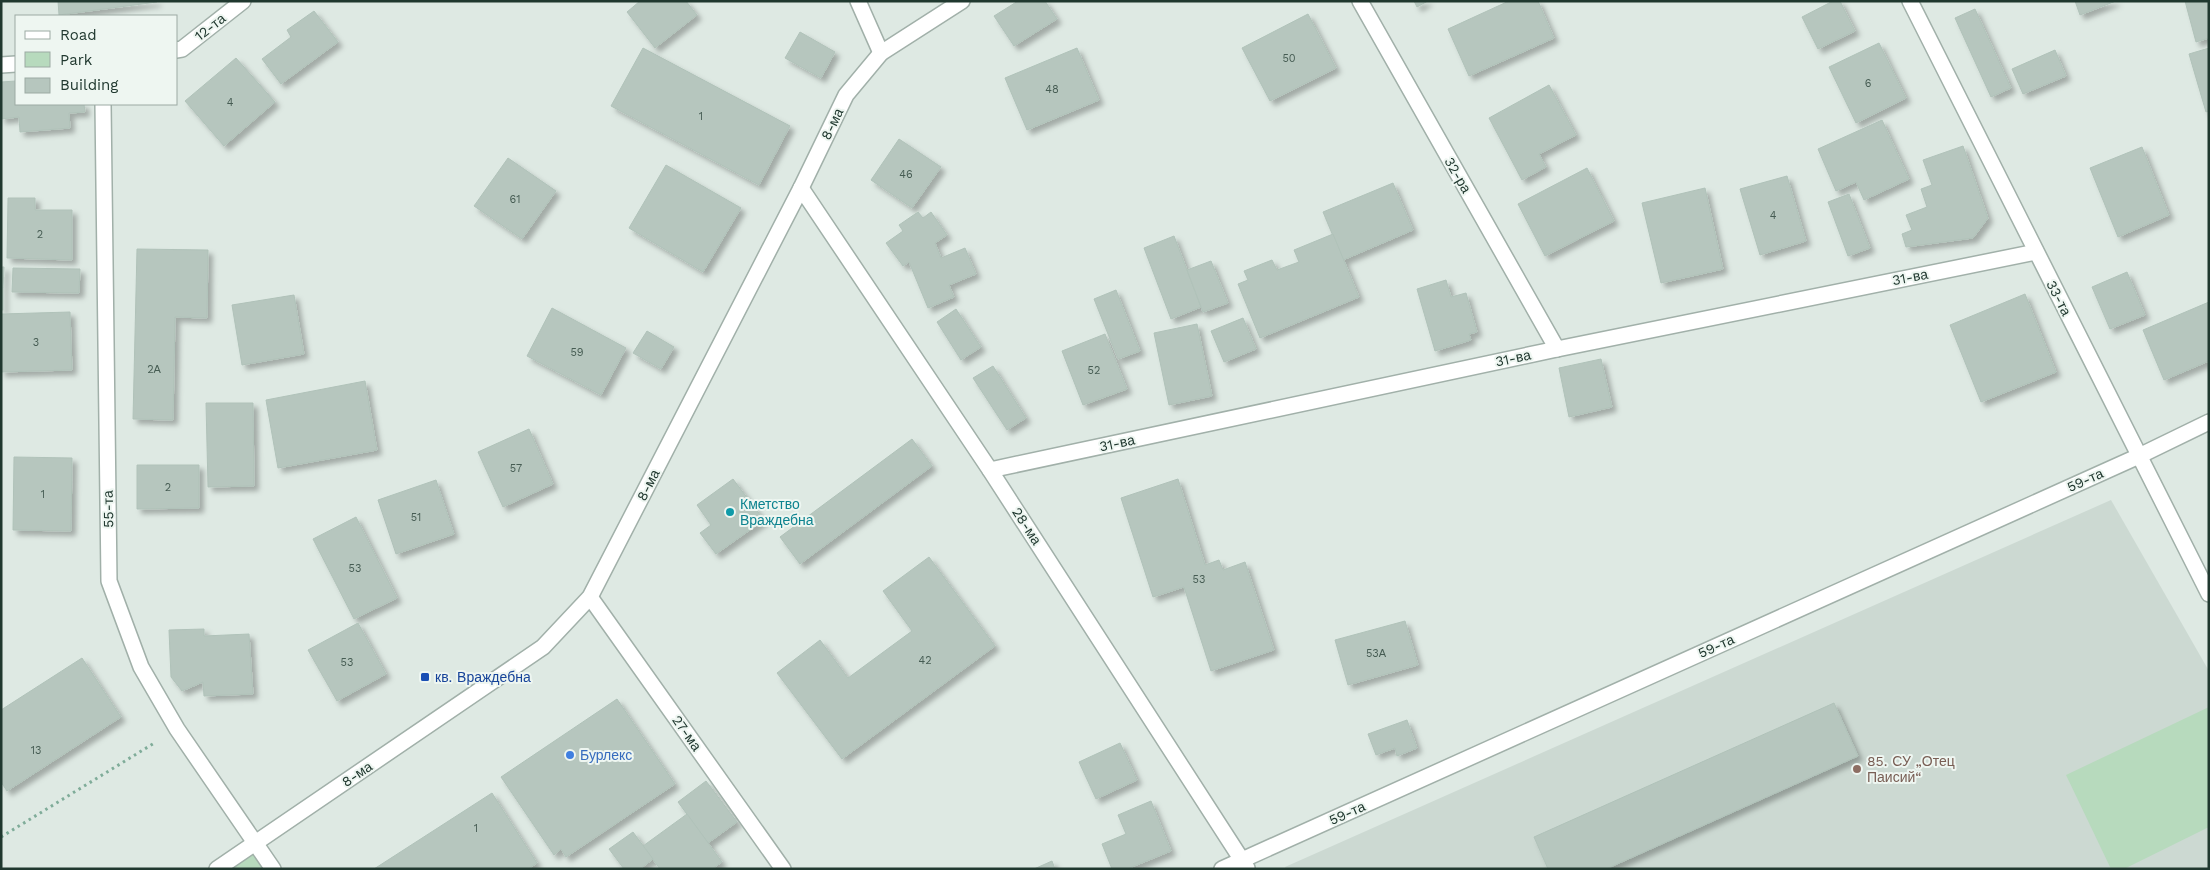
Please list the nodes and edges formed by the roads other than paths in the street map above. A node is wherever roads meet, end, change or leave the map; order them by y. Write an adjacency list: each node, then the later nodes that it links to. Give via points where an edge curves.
1 (243, 1): 6 (street, 12-та)
2 (858, 1): 7 (street)
3 (962, 1): 7 (street, 8-ма)
4 (1360, 1): 13 (street, 32-ра)
5 (1910, 1): 12 (street, 33-та)
6 (178, 51)
7 (881, 53): 11 (street, 8-ма, via 846,95)
8 (15, 64): 9 (street)
9 (1, 65)
10 (103, 105): 19 (street, 55-та, via 109,581 141,667 178,729)
11 (801, 188): 16 (street, 28-ма); 18 (street, 8-ма)
12 (2036, 252): 13 (street, 31-ва); 15 (street, 33-та)
13 (1557, 348): 16 (street, 31-ва)
14 (2209, 422): 15 (street, 59-та)
15 (2139, 456): 17 (street, 33-та); 20 (street, 59-та)
16 (990, 470): 20 (street, 28-ма)
17 (2209, 594)
18 (590, 597): 19 (street, 8-ма, via 543,647); 23 (street, 27-ма)
19 (255, 843): 21 (street, 8-ма); 22 (street, 55-та)
20 (1245, 864): 24 (street, 59-та)
21 (218, 869)
22 (273, 869)
23 (783, 869)
24 (1222, 869)

